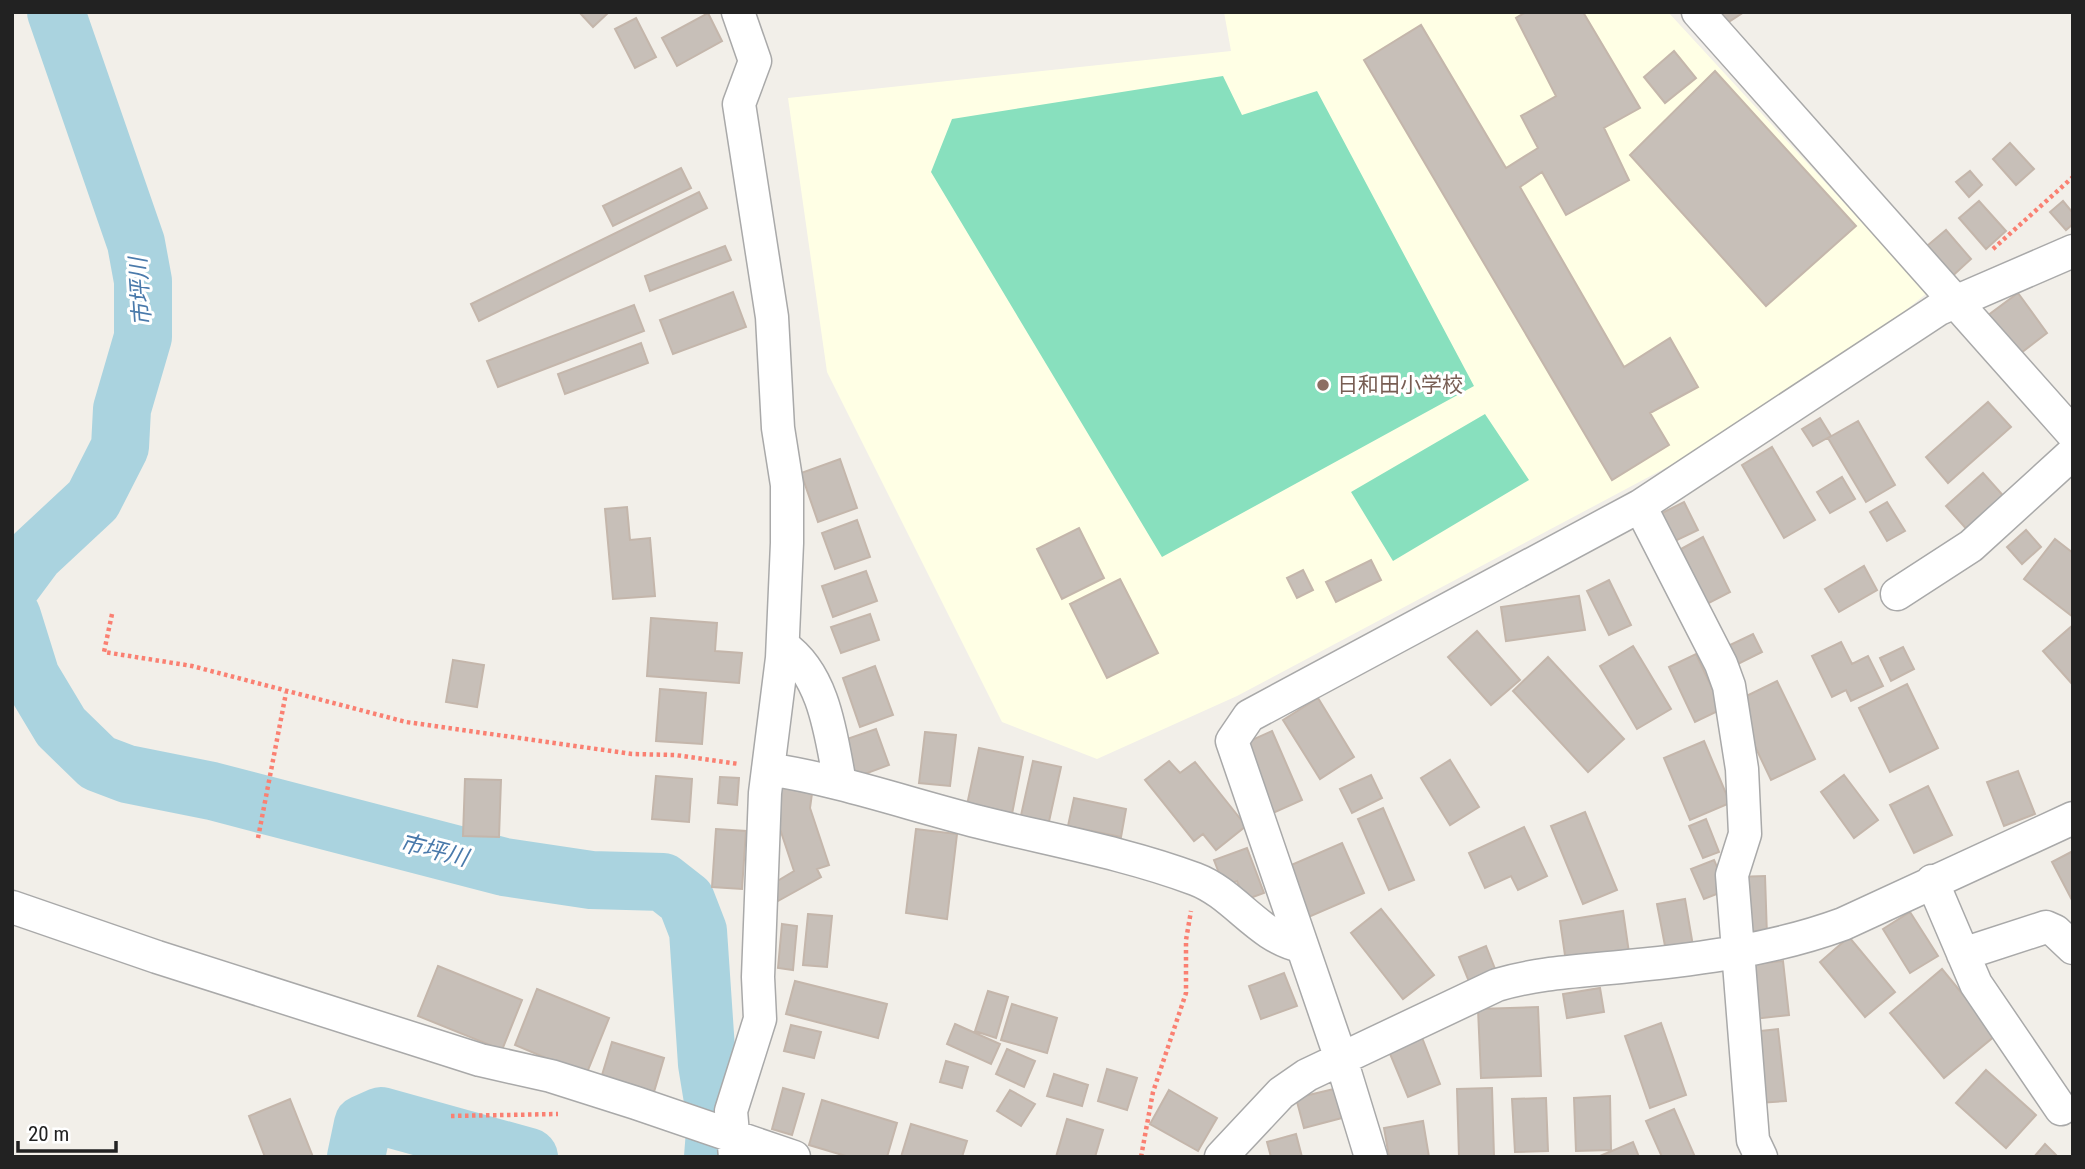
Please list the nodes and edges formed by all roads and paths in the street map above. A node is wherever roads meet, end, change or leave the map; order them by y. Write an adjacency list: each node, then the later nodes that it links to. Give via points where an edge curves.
1 (738, 12): 12 (street, via 755,61 739,104 772,317 778,428 787,485)
2 (1698, 12): 6 (street)
3 (2073, 177): 5 (path)
4 (2073, 251): 6 (street)
5 (1985, 256)
6 (1956, 300): 7 (street); 9 (street)
7 (2073, 434)
8 (2073, 453): 10 (street, via 1971,546)
9 (1640, 506): 21 (street, via 1248,716 1232,741); 23 (street, via 1729,686 1742,769 1745,834 1732,875)
10 (1897, 594)
11 (112, 614): 13 (path, via 104,652 192,666)
12 (783, 646): 14 (street); 15 (street, via 810,673 825,713)
13 (286, 693): 14 (path, via 418,724); 17 (path)
14 (768, 768): 15 (street); 29 (street, via 760,1019 731,1111)
15 (840, 783): 18 (street, via 978,822 1126,856)
16 (2073, 818): 19 (street)
17 (258, 838)
18 (1197, 879): 21 (street, via 1283,942); 31 (path, via 1186,940 1185,1001 1153,1093)
19 (1932, 881): 23 (street, via 1804,939); 24 (street)
20 (12, 907): 29 (street, via 480,1060 551,1076)
21 (1301, 946): 25 (street)
22 (2073, 948): 24 (street, via 2046,927)
23 (1736, 950): 25 (street, via 1524,977 1497,985); 34 (street, via 1753,1140)
24 (1963, 954): 26 (street, via 2003,1027)
25 (1341, 1059): 32 (street, via 1281,1093); 33 (street)
26 (2061, 1109)
27 (451, 1116): 28 (path)
28 (567, 1116)
29 (735, 1147): 30 (street)
30 (793, 1157)
31 (1141, 1157)
32 (1221, 1157)
33 (1371, 1157)
34 (1761, 1157)

